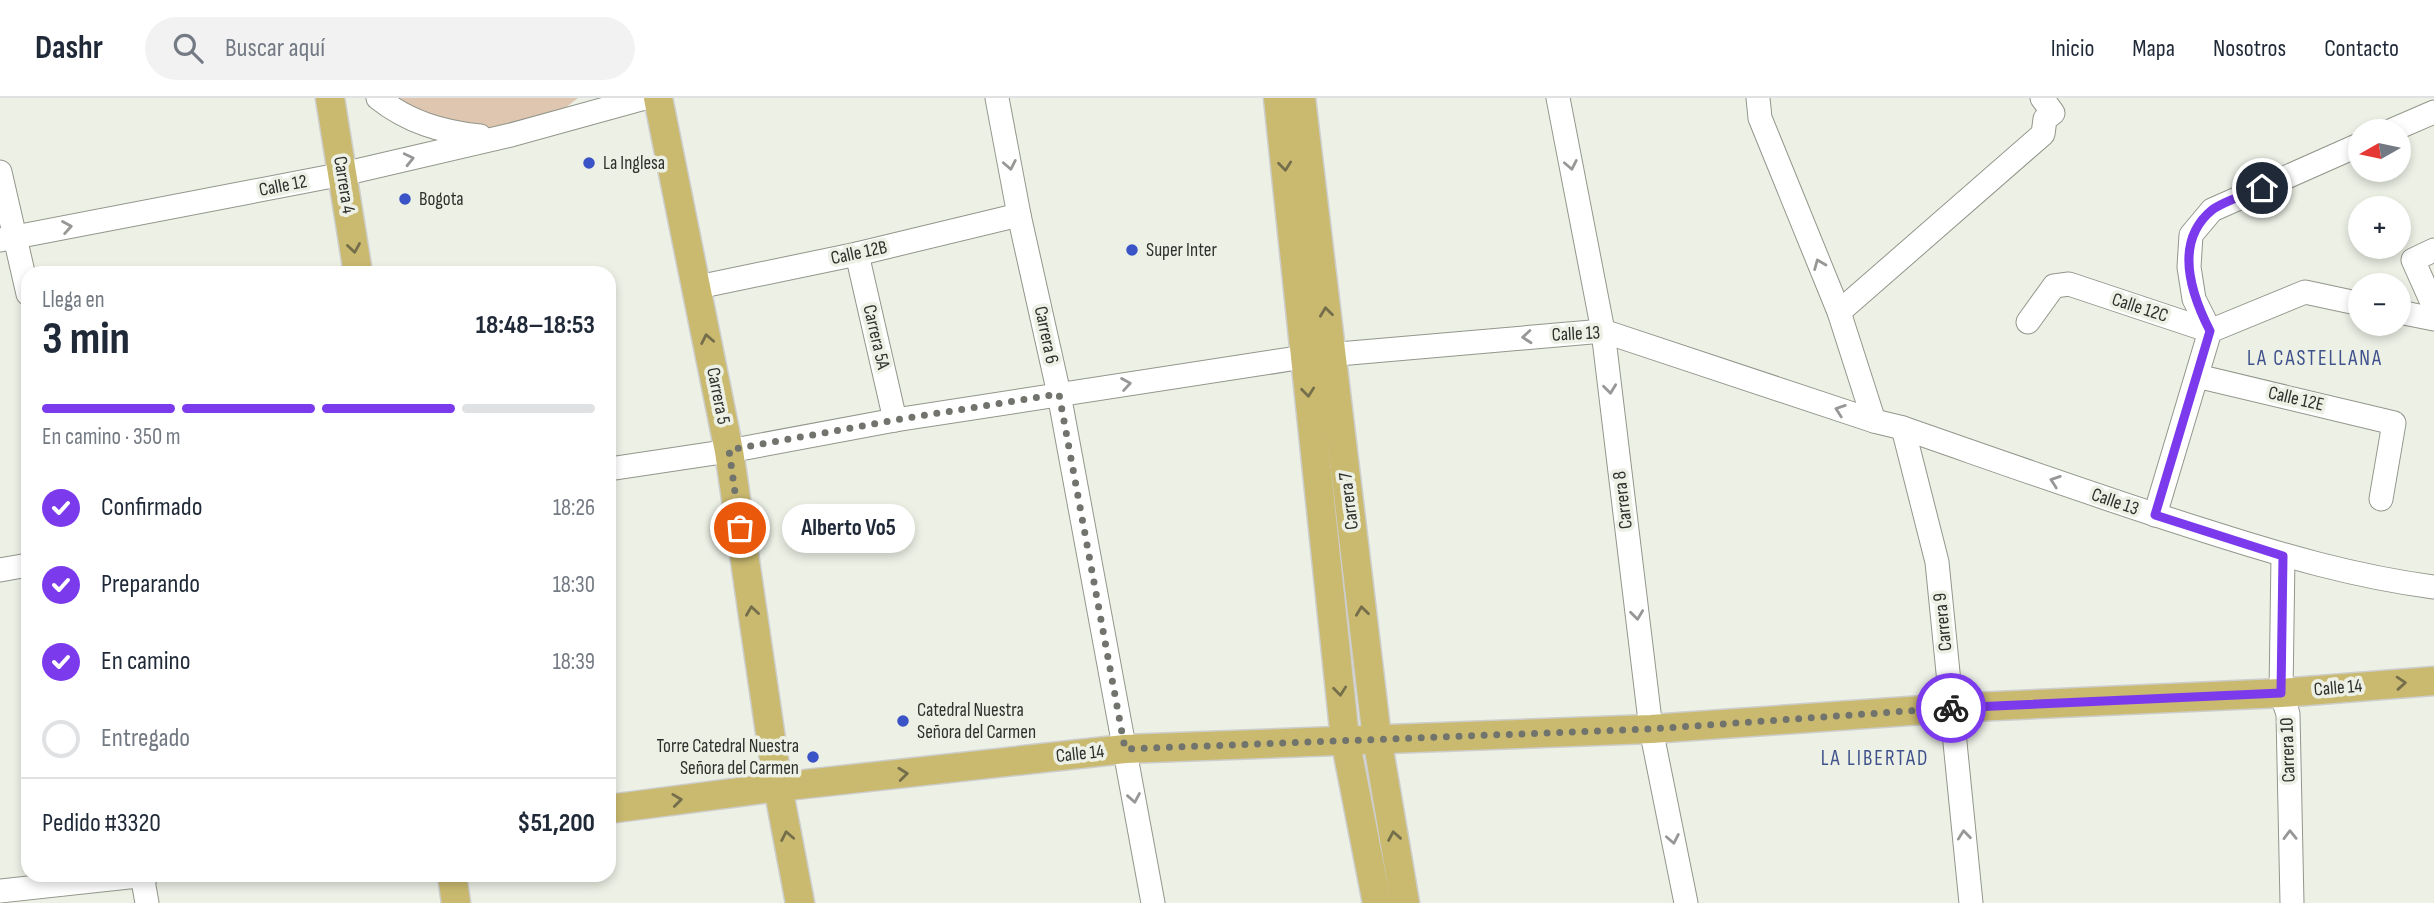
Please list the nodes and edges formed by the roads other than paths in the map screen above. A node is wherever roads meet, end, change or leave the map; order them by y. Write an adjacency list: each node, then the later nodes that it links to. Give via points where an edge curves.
1 (330, 98): 17 (main road, Carrera 4)
2 (378, 98): 14 (street, via 418,122 448,132)
3 (578, 98): 14 (street, via 556,115)
4 (645, 98): 14 (street, Calle 12)
5 (658, 98): 24 (main road, Carrera 5)
6 (997, 98): 18 (street, Carrera 6, one-way to 18)
7 (1278, 98): 33 (main road, Carrera 7, one-way to 33)
8 (1301, 98): 33 (main road, Carrera 7, one-way to 8)
9 (1558, 98): 31 (street, Carrera 8, one-way to 31)
10 (1758, 98): 27 (street, one-way to 10, via 1760,118)
11 (2043, 109): 27 (street, via 2043,134)
12 (2434, 112): 13 (street)
13 (2412, 122)
14 (511, 135): 17 (street, Calle 12, one-way to 14)
15 (2348, 150): 32 (street, via 2212,210 2191,235 2194,299)
16 (0, 172): 19 (street)
17 (343, 174): 19 (street, Calle 12, one-way to 17); 22 (main road, Carrera 4, one-way to 22)
18 (1019, 215): 21 (street, Calle 12B); 35 (street, Carrera 6)
19 (7, 238): 23 (street)
20 (2434, 250): 26 (street, via 2413,260)
21 (856, 254): 24 (street, Calle 12B); 36 (street, Carrera 5A)
22 (357, 266)
23 (21, 275)
24 (698, 287): 39 (main road, Carrera 5, one-way to 24)
25 (2348, 301): 32 (street, via 2305,292)
26 (2434, 307)
27 (1839, 312): 37 (street)
28 (2411, 314): 29 (street)
29 (2434, 319)
30 (2028, 322): 32 (street, Calle 12C, via 2054,286 2069,284)
31 (1603, 331): 33 (street, Calle 13, one-way to 33); 37 (street, Calle 13, one-way to 31); 50 (street, Carrera 8, one-way to 50)
32 (2210, 331): 34 (street)
33 (1318, 356): 35 (street, Calle 13, one-way to 33); 51 (main road, Carrera 7, one-way to 33); 52 (main road, Carrera 7, one-way to 52)
34 (2197, 376): 41 (street, Calle 12E, via 2394,423); 42 (street)
35 (1059, 394): 36 (street, Calle 13); 53 (street, Carrera 6)
36 (895, 420): 39 (street, Calle 13)
37 (1874, 421): 38 (street, Calle 13)
38 (1903, 428): 42 (street, Calle 13, one-way to 38); 49 (street, Carrera 9, via 1937,562)
39 (729, 450): 40 (street, Calle 13); 54 (main road, Carrera 5, one-way to 39)
40 (616, 468)
41 (2381, 499)
42 (2155, 515): 43 (street, Calle 13)
43 (2283, 556): 46 (street, Calle 13); 48 (street, Carrera 10)
44 (21, 566): 45 (street)
45 (0, 570)
46 (2434, 587)
47 (2434, 681): 48 (main road, Calle 14, one-way to 47)
48 (2281, 693): 49 (main road, Calle 14); 68 (street, Carrera 10, one-way to 48, via 2288,714)
49 (1952, 708): 50 (main road, Calle 14); 67 (street, Carrera 9, one-way to 49)
50 (1651, 729): 51 (main road, Calle 14); 66 (street, Carrera 8, one-way to 66)
51 (1377, 738): 52 (main road, Calle 14); 65 (main road, Carrera 7, one-way to 51)
52 (1345, 739): 53 (main road, Calle 14); 64 (main road, Carrera 7)
53 (1125, 749): 54 (main road, Calle 14, one-way to 53); 63 (street, Carrera 6, one-way to 63)
54 (778, 787): 55 (main road, Calle 14, one-way to 54); 62 (main road, Carrera 5, one-way to 54)
55 (616, 808)
56 (81, 882): 59 (street)
57 (145, 882): 60 (street)
58 (453, 882): 61 (main road)
59 (0, 891)
60 (147, 903)
61 (456, 903)
62 (800, 903)
63 (1153, 903)
64 (1377, 903)
65 (1405, 903)
66 (1686, 903)
67 (1971, 903)
68 (2292, 903)

